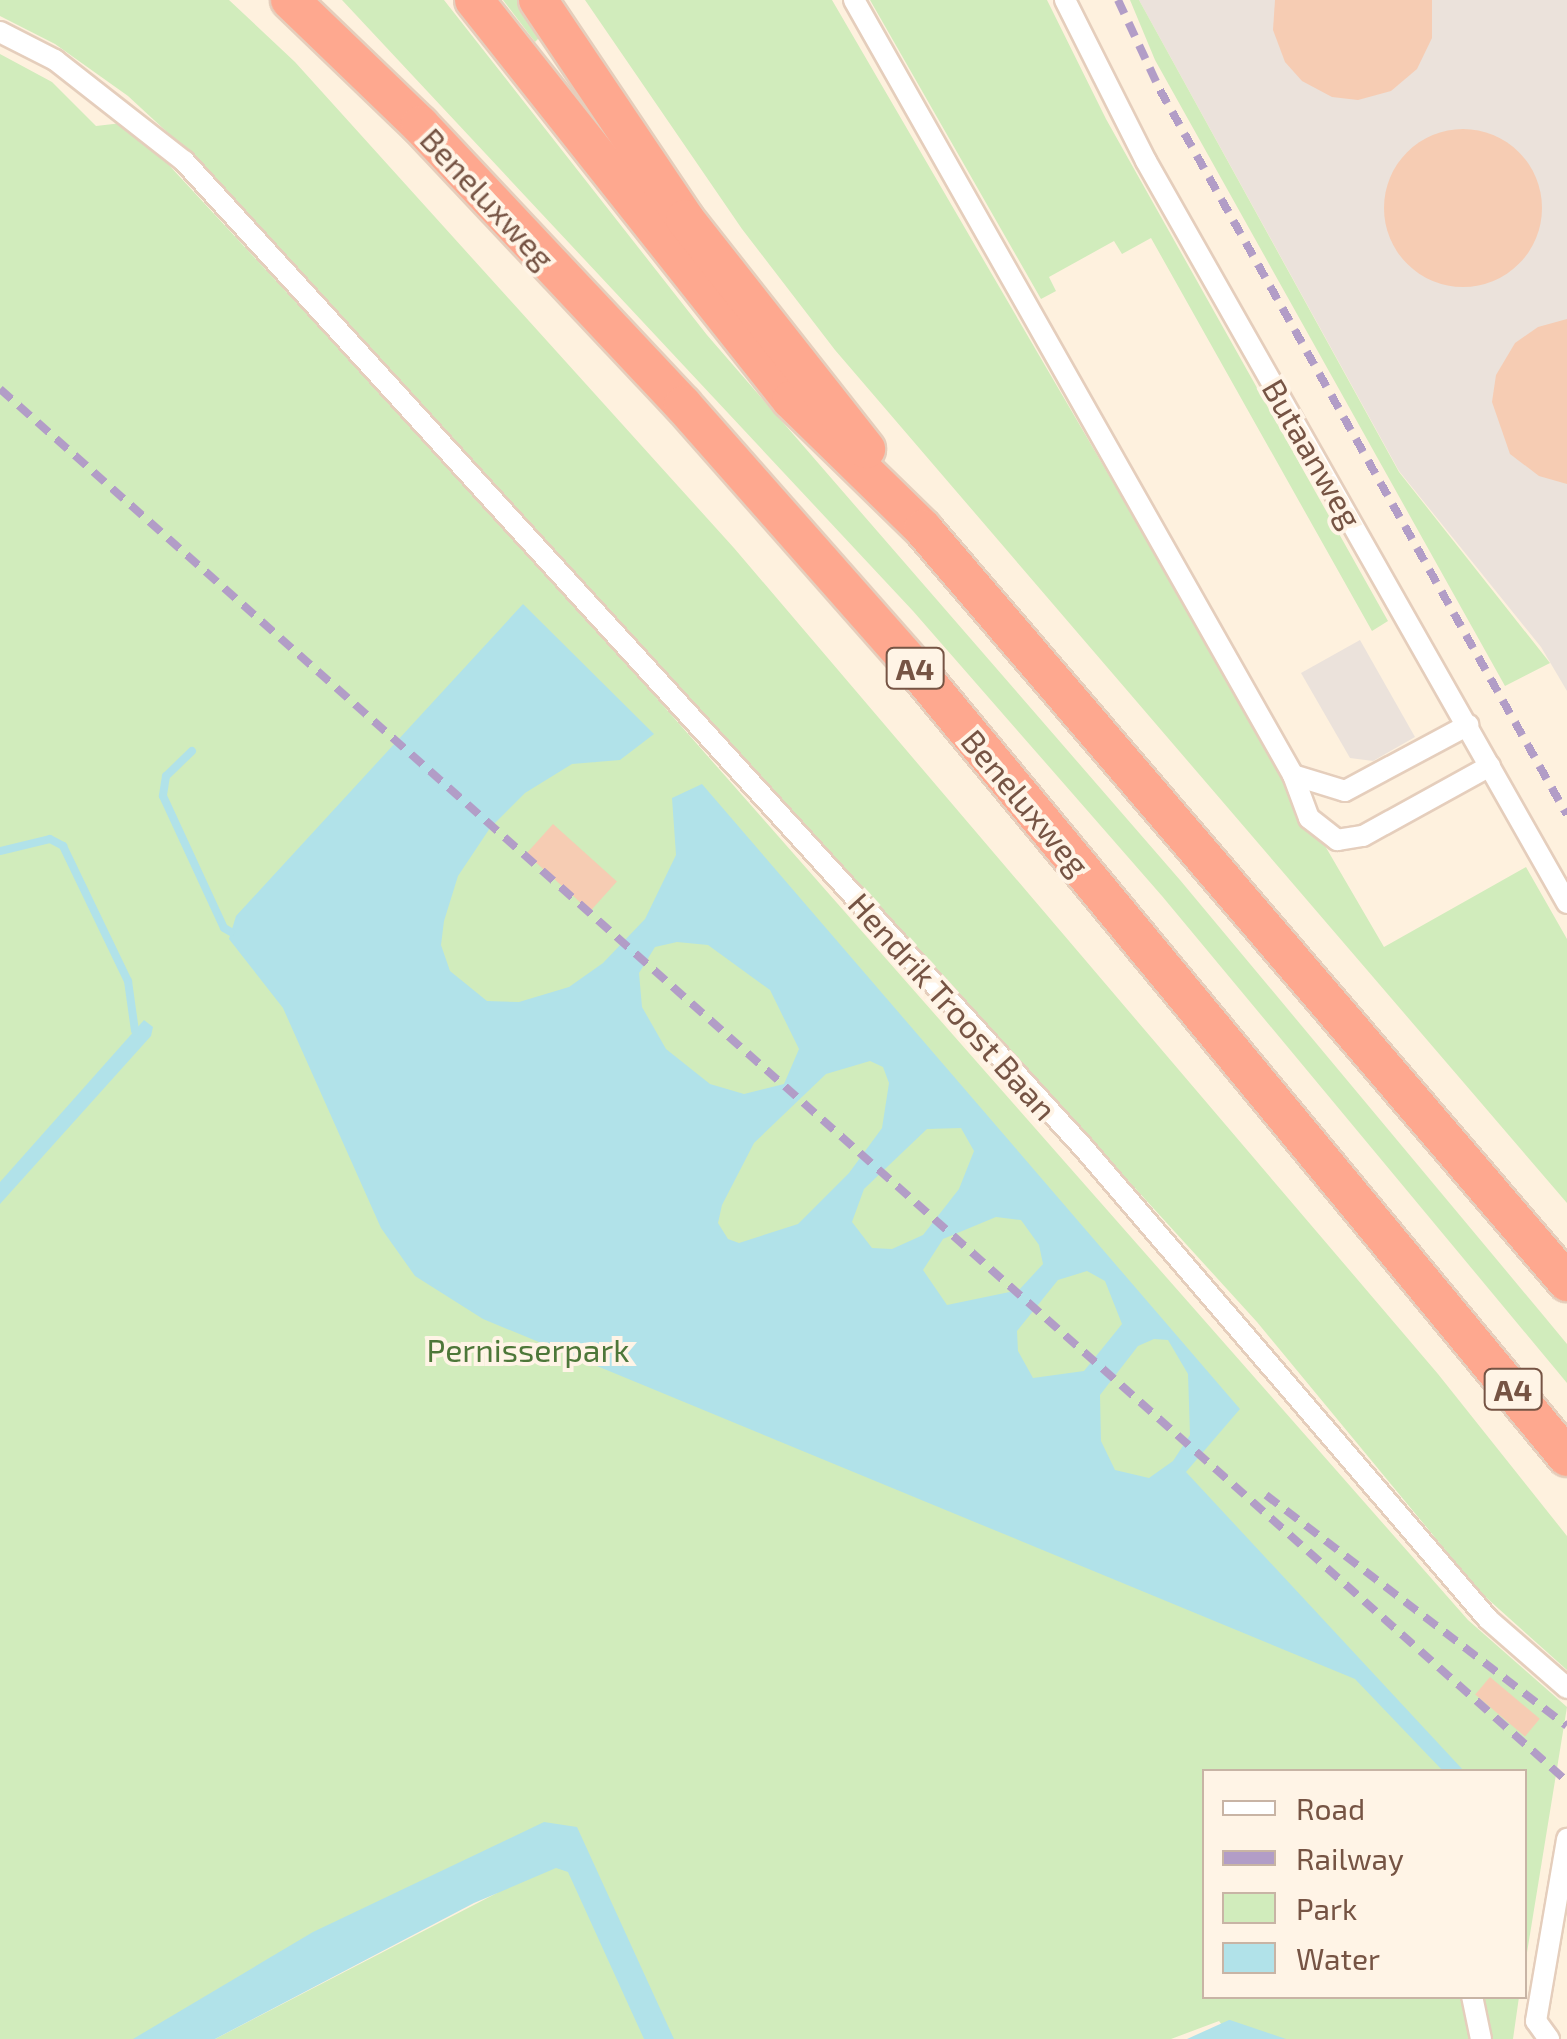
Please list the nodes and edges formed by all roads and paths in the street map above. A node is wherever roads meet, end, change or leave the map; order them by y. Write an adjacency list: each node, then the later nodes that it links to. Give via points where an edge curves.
1 (290, 0): 13 (highway, Beneluxweg / A4, via 420,125 670,391 916,669)
2 (474, 0): 7 (highway, via 791,400)
3 (538, 0): 7 (highway, via 685,219 820,384)
4 (854, 0): 10 (street)
5 (1066, 0): 8 (street, Butaanweg, via 1146,161)
6 (0, 32): 14 (street, Hendrik Troost Baan, via 55,60 184,161 1082,1146 1488,1619)
7 (922, 529): 12 (highway)
8 (1468, 725): 9 (street, Butaanweg); 10 (street, via 1345,790)
9 (1490, 766): 10 (street, via 1363,836 1338,840 1309,818); 11 (street, Butaanweg)
10 (1292, 775)
11 (1567, 903)
12 (1567, 1282)
13 (1567, 1457)
14 (1567, 1688)
15 (1567, 1839): 18 (street, via 1536,2021)
16 (1473, 1999): 17 (street)
17 (1481, 2039)
18 (1549, 2039)

